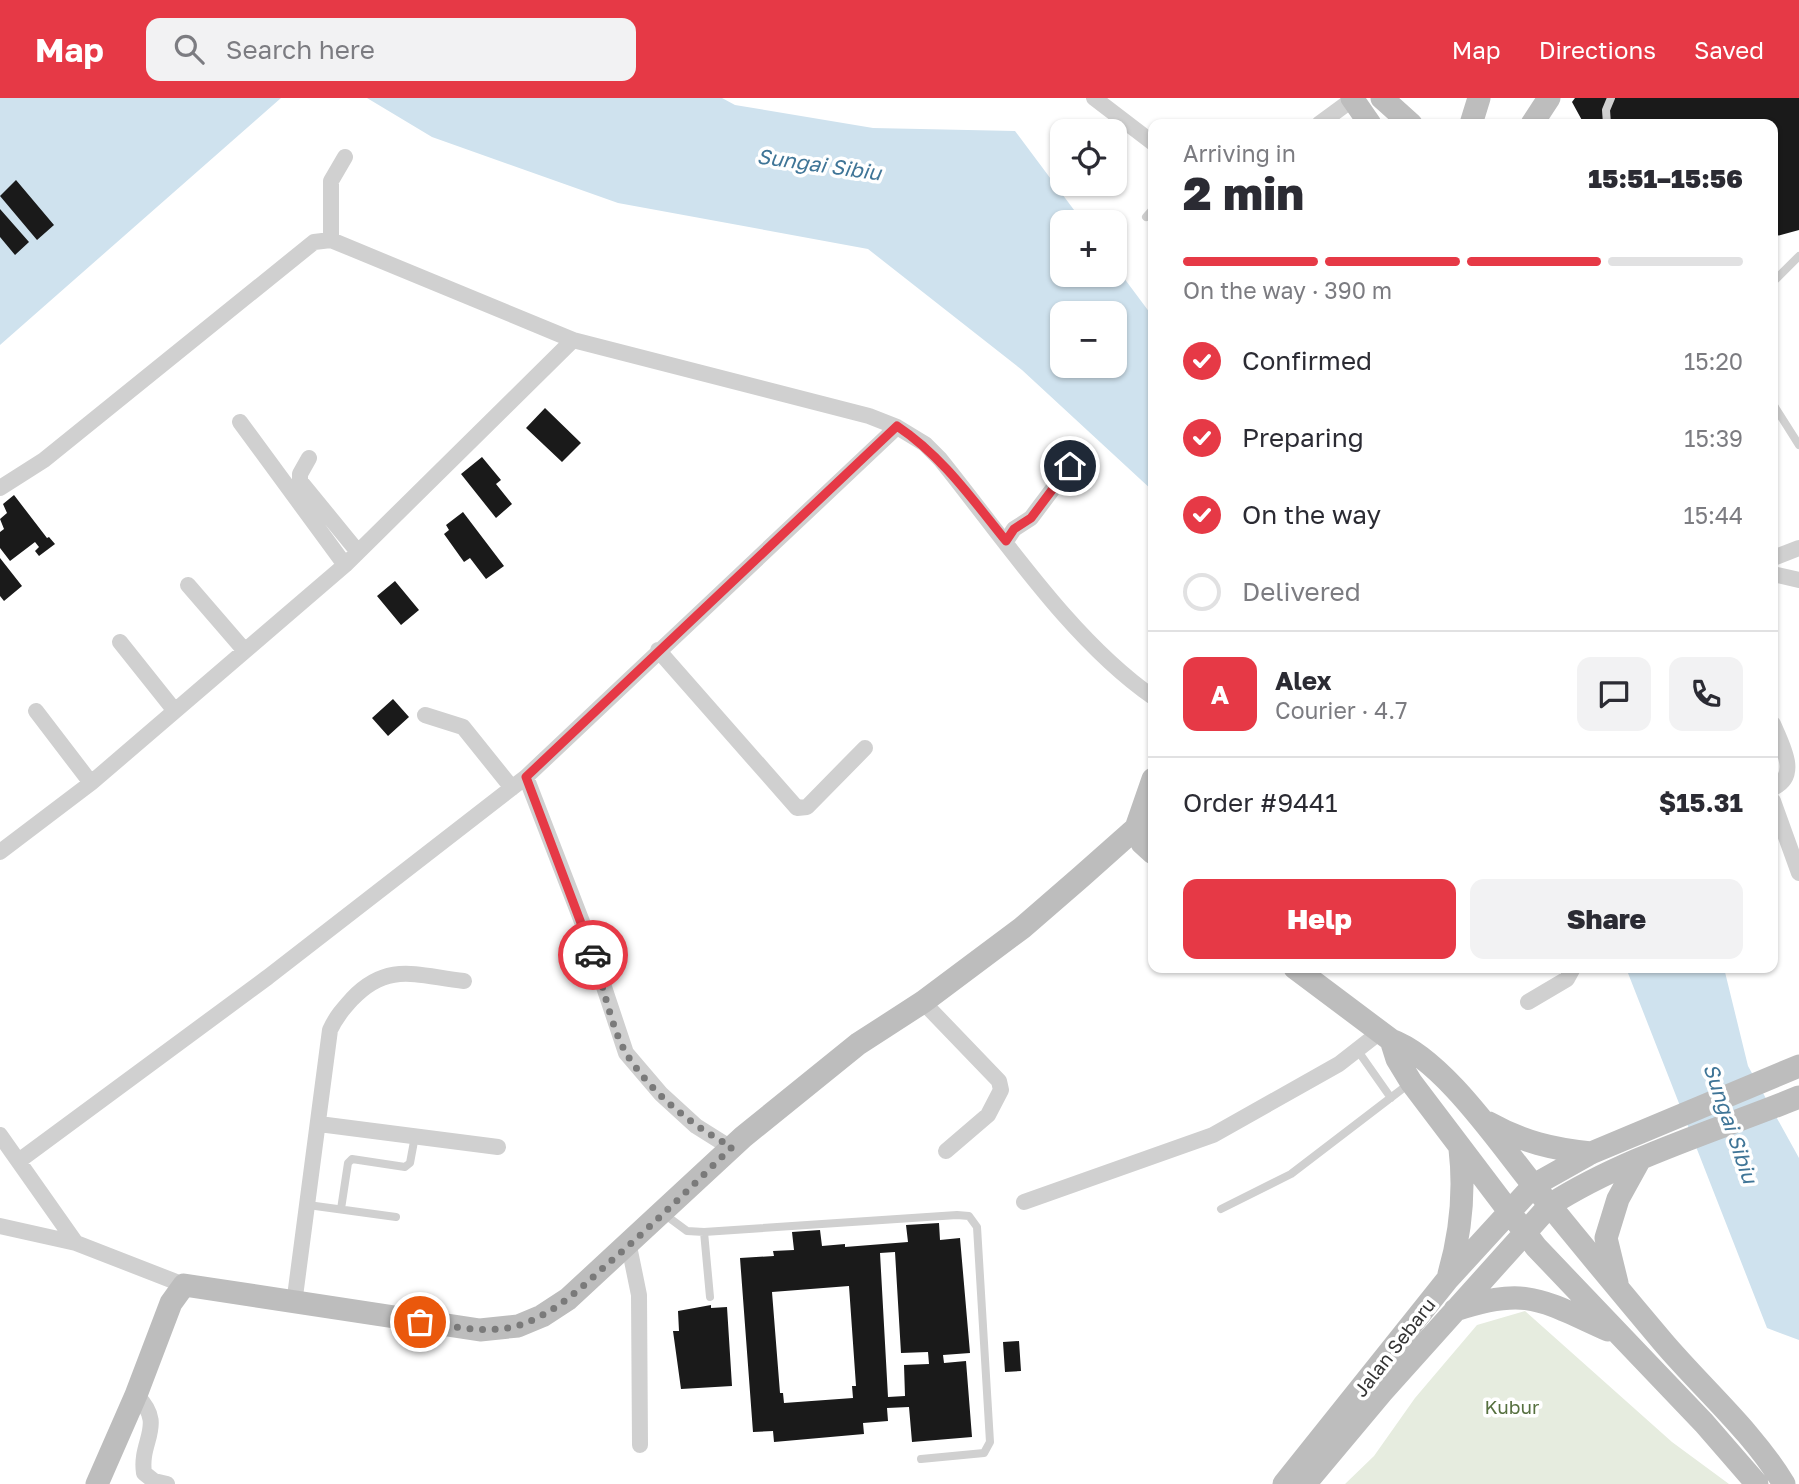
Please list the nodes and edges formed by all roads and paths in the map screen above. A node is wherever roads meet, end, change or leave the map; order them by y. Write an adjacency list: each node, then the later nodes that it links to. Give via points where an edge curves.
1 (1094, 98): 13 (street)
2 (1382, 98): 9 (street)
3 (1479, 98): 10 (street)
4 (1549, 98): 11 (street)
5 (1612, 98): 12 (lane)
6 (1352, 99): 7 (street); 8 (street)
7 (1326, 119)
8 (1366, 119)
9 (1405, 119)
10 (1473, 119)
11 (1535, 119)
12 (1607, 119)
13 (1148, 139)
14 (345, 157): 17 (street, via 331,181)
15 (1148, 215): 16 (lane)
16 (1146, 217)
17 (331, 240): 20 (street); 27 (street, via 314,242 44,460)
18 (1799, 256): 19 (lane)
19 (1778, 277)
20 (573, 340): 23 (street, via 828,404); 30 (street)
21 (1778, 412): 24 (lane)
22 (240, 422): 32 (street)
23 (897, 426): 28 (street, via 940,459); 37 (street)
24 (1799, 445)
25 (309, 458): 30 (street, via 300,481)
26 (1070, 466): 28 (street, via 1031,518)
27 (0, 488)
28 (1006, 541): 39 (street, via 1102,655)
29 (1799, 548): 31 (street)
30 (358, 552): 32 (street)
31 (1778, 556)
32 (345, 565): 38 (street)
33 (1778, 575): 34 (street)
34 (1799, 580)
35 (188, 585): 38 (street)
36 (120, 642): 41 (street)
37 (658, 650): 44 (street, via 797,808 807,807); 45 (street)
38 (245, 651): 41 (street)
39 (1148, 693)
40 (36, 711): 46 (street)
41 (175, 711): 46 (street)
42 (425, 715): 48 (street, via 463,727)
43 (1778, 734): 47 (street, via 1793,766 1792,777)
44 (865, 748)
45 (526, 777): 48 (street); 71 (street, via 626,1053 696,1126)
46 (91, 783): 53 (street)
47 (1778, 786)
48 (512, 788): 75 (street, via 268,977)
49 (1148, 793): 51 (street)
50 (1778, 814): 54 (street)
51 (1136, 828): 52 (street); 58 (street, via 1022,928)
52 (1148, 849)
53 (0, 852)
54 (1799, 873)
55 (1302, 973): 60 (street)
56 (1570, 973): 59 (street)
57 (464, 981): 67 (street, via 394,973 366,985 336,1016 330,1030)
58 (923, 1002): 71 (street, via 858,1044); 73 (street, via 999,1082 1001,1090 988,1115)
59 (1528, 1002)
60 (1386, 1036): 61 (street); 63 (street); 66 (street, via 1425,1058)
61 (1358, 1051): 65 (lane); 78 (street, via 1200,1141)
62 (1798, 1067): 74 (street, Jalan Sebaru)
63 (1411, 1082): 65 (lane); 72 (street)
64 (1799, 1097): 76 (street, Jalan Sebaru)
65 (1391, 1098): 82 (lane, via 1291,1174)
66 (1477, 1116): 74 (street, via 1520,1140 1549,1149); 77 (street)
67 (319, 1124): 69 (street); 79 (street)
68 (0, 1135): 75 (street)
69 (415, 1136): 70 (street); 81 (lane, via 410,1163 405,1167 352,1159)
70 (498, 1147)
71 (732, 1147): 84 (street)
72 (1460, 1148): 83 (street); 91 (street, via 1462,1209)
73 (946, 1151)
74 (1591, 1153): 77 (street, Jalan Sebaru)
75 (20, 1160): 89 (street)
76 (1639, 1161): 80 (street, Jalan Sebaru); 93 (street, via 1618,1199 1606,1238)
77 (1534, 1185): 80 (street); 83 (street, Jalan Sebaru)
78 (1024, 1202)
79 (308, 1205): 81 (lane); 95 (street)
80 (1550, 1205): 88 (street, Jalan Sebaru); 93 (street)
81 (341, 1209): 85 (lane)
82 (1221, 1209)
83 (1507, 1212): 88 (street); 91 (street, Jalan Sebaru)
84 (664, 1214): 87 (lane, via 687,1231); 90 (street)
85 (396, 1217)
86 (0, 1226): 89 (street)
87 (704, 1232): 94 (lane); 100 (lane, via 969,1216 977,1227 990,1442 984,1453)
88 (1524, 1233): 96 (street, Jalan Sebaru); 97 (street)
89 (76, 1243): 92 (street)
90 (629, 1246): 95 (street, via 568,1299 518,1326 480,1330); 99 (street, via 639,1295)
91 (1447, 1280): 103 (street, Jalan Sebaru)
92 (184, 1285): 95 (street); 98 (street, via 171,1303)
93 (1618, 1287): 106 (street)
94 (710, 1297)
95 (294, 1304)
96 (1455, 1310): 97 (street, via 1519,1295); 104 (street, Jalan Sebaru)
97 (1617, 1334): 105 (street)
98 (136, 1395): 101 (street); 102 (street, via 149,1408 152,1419 144,1473)
99 (640, 1445)
100 (921, 1459)
101 (97, 1484)
102 (167, 1484)
103 (1284, 1484)
104 (1305, 1484)
105 (1757, 1484)
106 (1784, 1484)

